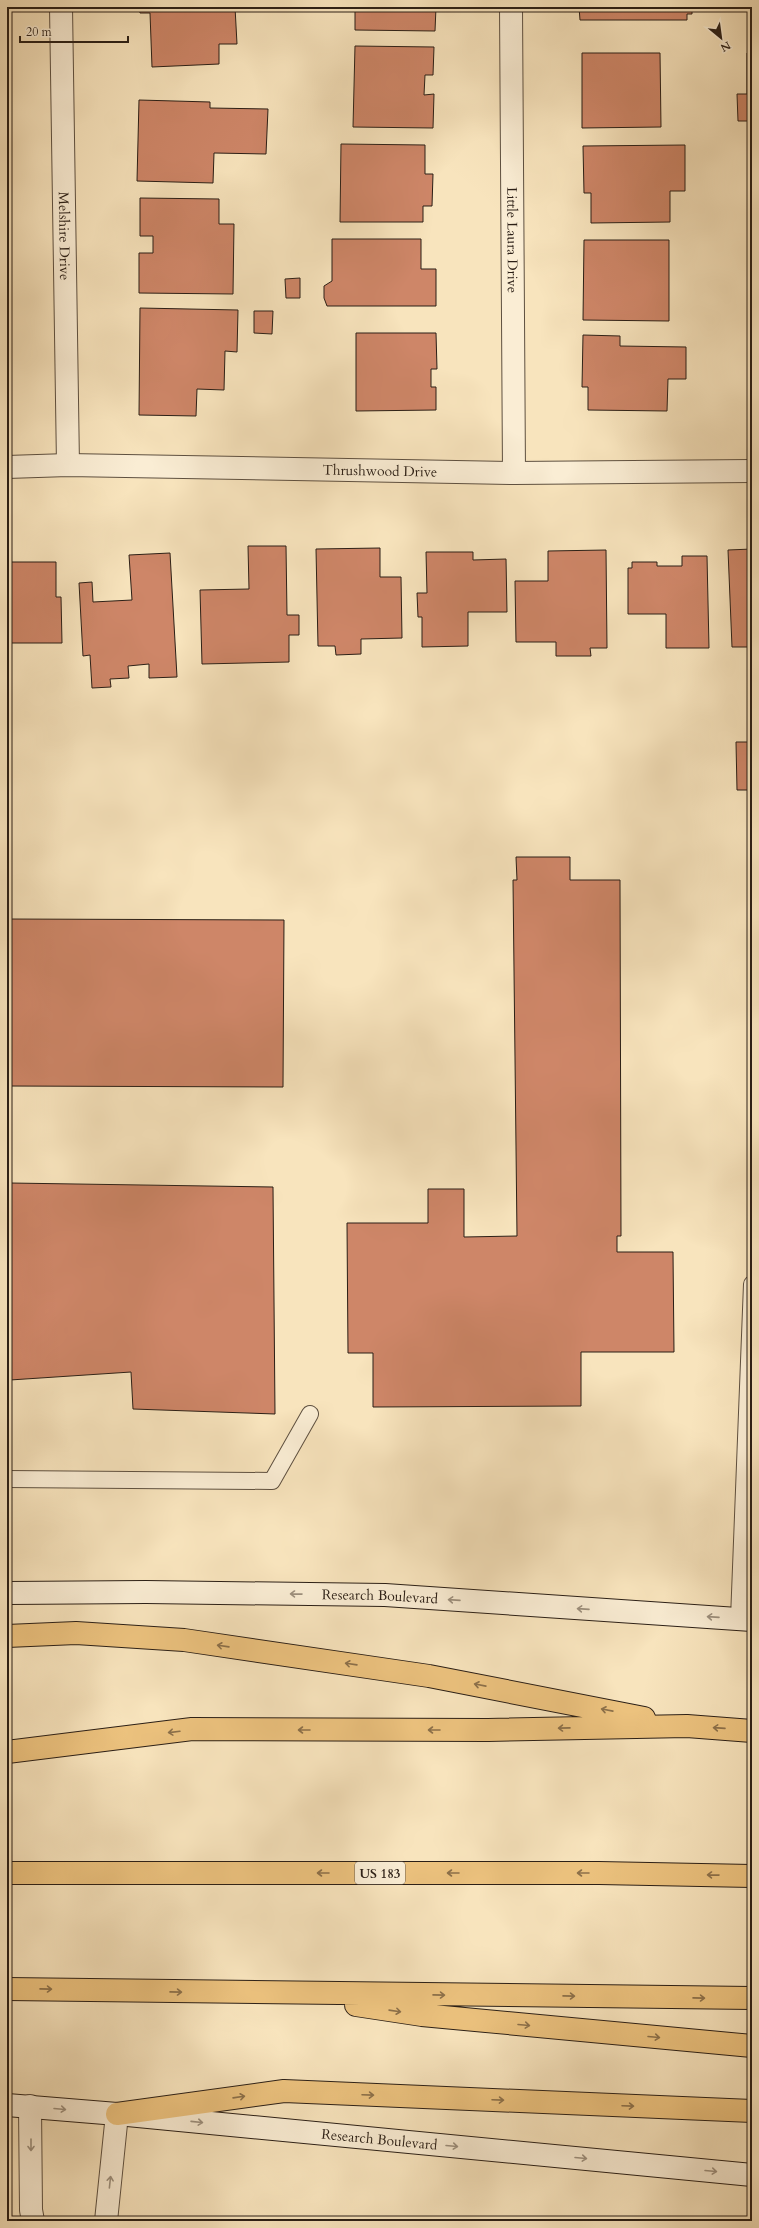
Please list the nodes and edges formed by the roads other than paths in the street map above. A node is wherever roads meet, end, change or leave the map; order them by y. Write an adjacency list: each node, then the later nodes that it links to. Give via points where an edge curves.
1 (61, 7): 3 (street, Melshire Drive)
2 (511, 7): 6 (street, Little Laura Drive)
3 (68, 465): 4 (street, Thrushwood Drive); 6 (street, Thrushwood Drive)
4 (7, 466)
5 (752, 471): 6 (street, Thrushwood Drive)
6 (514, 473)
7 (752, 1284): 11 (lane)
8 (310, 1414): 9 (lane, via 272,1480)
9 (7, 1479)
10 (7, 1593): 11 (street, Research Boulevard, one-way to 10, via 385,1595)
11 (745, 1620)
12 (7, 1636): 13 (highway, one-way to 12, via 429,1676 184,1640 76,1633)
13 (687, 1726): 14 (highway, one-way to 13); 15 (highway, one-way to 15, via 488,1730 192,1729)
14 (752, 1731)
15 (7, 1752)
16 (7, 1872): 17 (highway, US 183, one-way to 16, via 599,1873)
17 (752, 1876)
18 (7, 1989): 19 (highway, one-way to 19)
19 (274, 1993): 20 (highway, one-way to 20); 21 (highway, one-way to 21, via 422,2015)
20 (752, 1998)
21 (752, 2046)
22 (7, 2105): 23 (street, Research Boulevard)
23 (30, 2106): 25 (street, Research Boulevard, one-way to 25); 27 (street, one-way to 27)
24 (752, 2111): 25 (highway, one-way to 24, via 284,2091)
25 (117, 2114): 26 (street, Research Boulevard, one-way to 26); 28 (street, one-way to 25)
26 (752, 2174)
27 (33, 2221)
28 (106, 2221)

